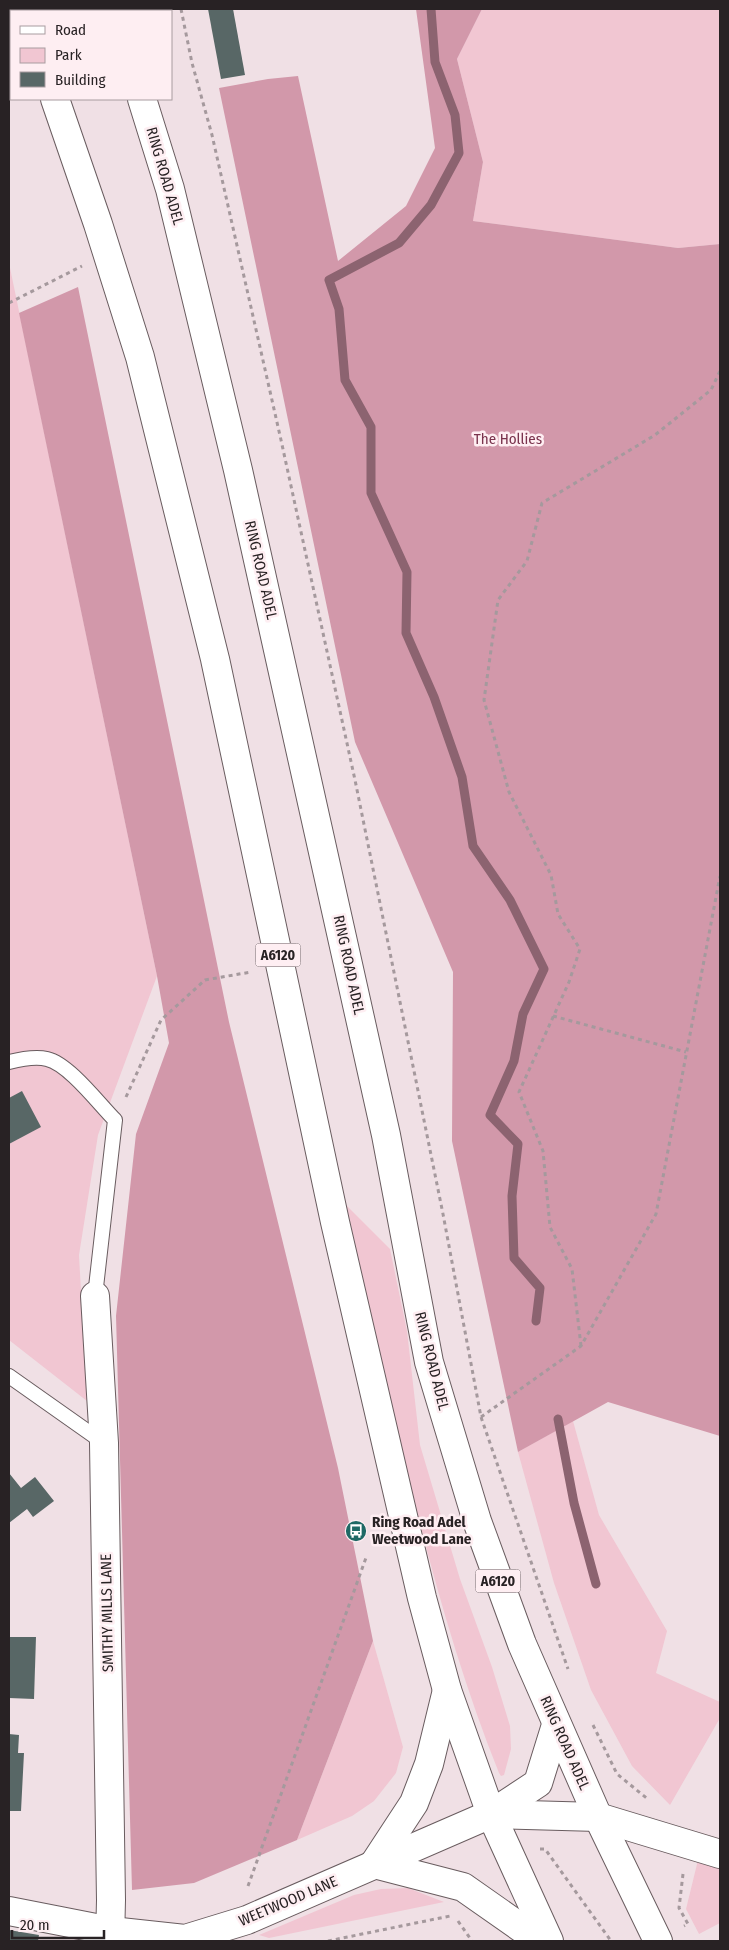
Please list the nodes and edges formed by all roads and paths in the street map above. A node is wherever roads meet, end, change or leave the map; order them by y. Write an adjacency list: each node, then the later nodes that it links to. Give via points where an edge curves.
1 (181, 9): 16 (path, via 268,383 355,780 444,1214)
2 (55, 100): 8 (main road, A6120, via 140,358 215,659)
3 (142, 100): 22 (main road, RING ROAD ADEL / A6120, via 170,190 238,470 386,1135 429,1362 477,1521)
4 (69, 272): 5 (path)
5 (9, 303)
6 (720, 371): 9 (path, via 711,390 655,435 542,502 527,560 498,600 484,700 509,792 551,874 558,914 580,949)
7 (720, 876): 10 (path)
8 (281, 966): 12 (path, via 205,980 161,1020); 20 (main road, A6120, via 337,1231)
9 (553, 1016): 10 (path); 14 (path, via 519,1092 543,1152 550,1227 572,1269)
10 (686, 1052): 14 (path, via 656,1214)
11 (9, 1062): 12 (lane, via 25,1058 46,1059 63,1066)
12 (115, 1120): 13 (lane)
13 (94, 1296): 17 (main road, SMITHY MILLS LANE)
14 (581, 1346): 16 (path)
15 (9, 1376): 17 (lane)
16 (481, 1417): 19 (path)
17 (104, 1443): 31 (main road, SMITHY MILLS LANE)
18 (367, 1555): 29 (path)
19 (568, 1670)
20 (446, 1690): 24 (main road, A6120); 28 (main road, via 429,1764 414,1803)
21 (592, 1723): 23 (path, via 617,1774)
22 (556, 1725): 24 (main road, WEETWOOD LANE, via 538,1783); 25 (main road, RING ROAD ADEL / A6120)
23 (654, 1804)
24 (491, 1814): 25 (main road); 28 (main road, WEETWOOD LANE); 36 (main road, A6120)
25 (598, 1817): 26 (main road); 32 (main road, A6120)
26 (687, 1844): 27 (main road); 32 (path, via 679,1908 688,1924)
27 (720, 1854)
28 (374, 1864): 31 (main road, WEETWOOD LANE, via 247,1920 185,1939); 35 (main road, via 463,1887)
29 (248, 1887)
30 (9, 1911): 31 (main road, WEETWOOD LANE)
31 (110, 1936)
32 (657, 1940)
33 (328, 1941): 34 (path, via 453,1915)
34 (472, 1941)
35 (540, 1941)
36 (549, 1941)

